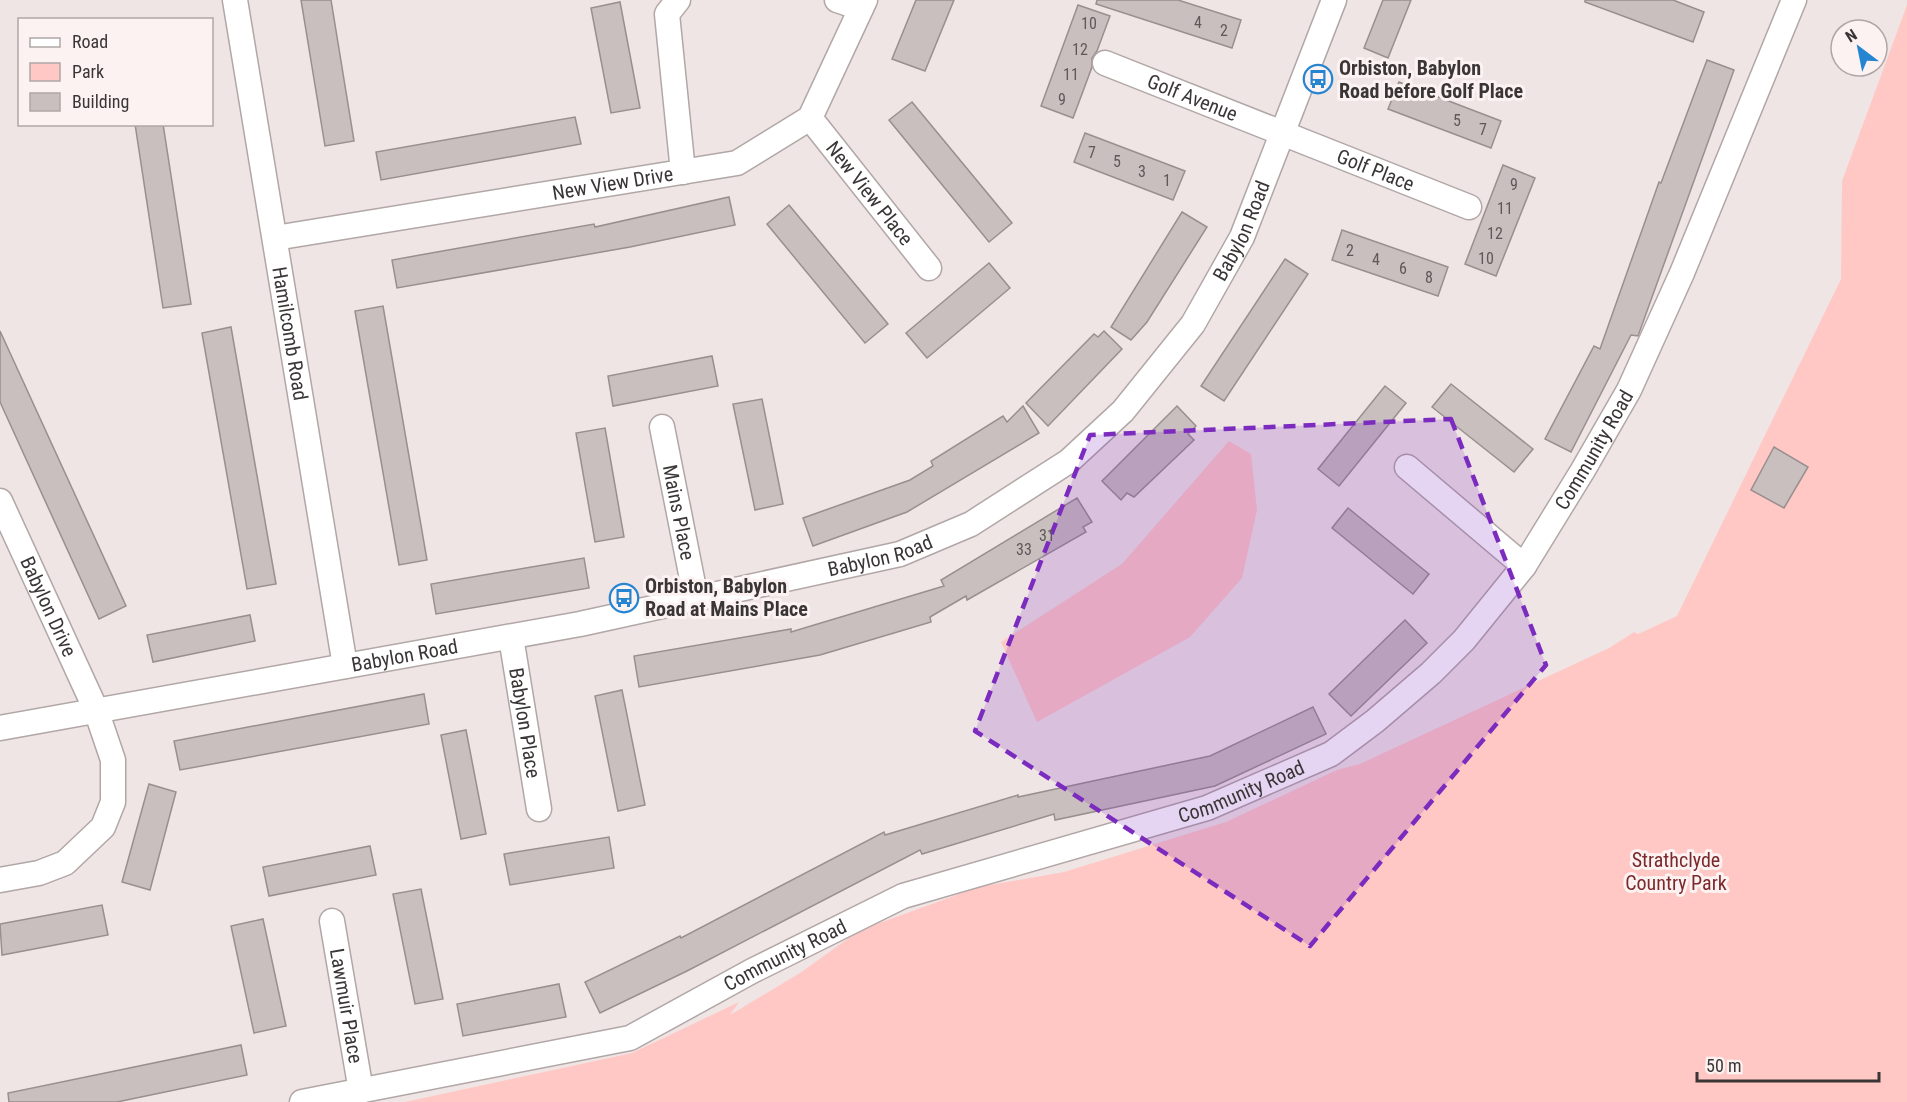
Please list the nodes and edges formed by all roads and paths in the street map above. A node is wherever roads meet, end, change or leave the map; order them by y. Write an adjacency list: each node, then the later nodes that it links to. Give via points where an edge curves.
1 (235, 0): 12 (street, Hamilcomb Road)
2 (678, 0): 10 (street, via 667,14)
3 (837, 0): 6 (street)
4 (1334, 0): 9 (street, Babylon Road)
5 (1794, 0): 17 (street, Community Road, via 1682,273 1629,390)
6 (863, 4): 8 (street)
7 (1105, 63): 9 (street, Golf Avenue)
8 (810, 118): 10 (street, New View Drive, via 737,164); 13 (street, New View Place)
9 (1282, 135): 11 (street, Golf Place); 18 (street, Babylon Road, via 1242,237 1193,324 1123,411 1069,461 971,524 900,554)
10 (683, 172): 12 (street, New View Drive)
11 (1469, 207)
12 (275, 238): 20 (street, Hamilcomb Road)
13 (929, 268)
14 (662, 427): 18 (street, Mains Place)
15 (1407, 467): 17 (street)
16 (0, 501): 21 (street, Babylon Drive)
17 (1524, 566): 26 (street, Community Road, via 1444,661 1376,721 1331,754 1207,808 903,896 752,971 630,1038)
18 (696, 599): 19 (street, Babylon Road)
19 (511, 637): 20 (street, Babylon Road); 23 (street, Babylon Place)
20 (345, 666): 21 (street, Babylon Road)
21 (96, 710): 22 (street, Babylon Road); 24 (street, Babylon Drive, via 113,760 113,802 103,827 65,863 39,873)
22 (0, 728)
23 (539, 809)
24 (0, 880)
25 (332, 921): 26 (street, Lawmuir Place)
26 (361, 1090): 27 (street, Community Road)
27 (302, 1102)

